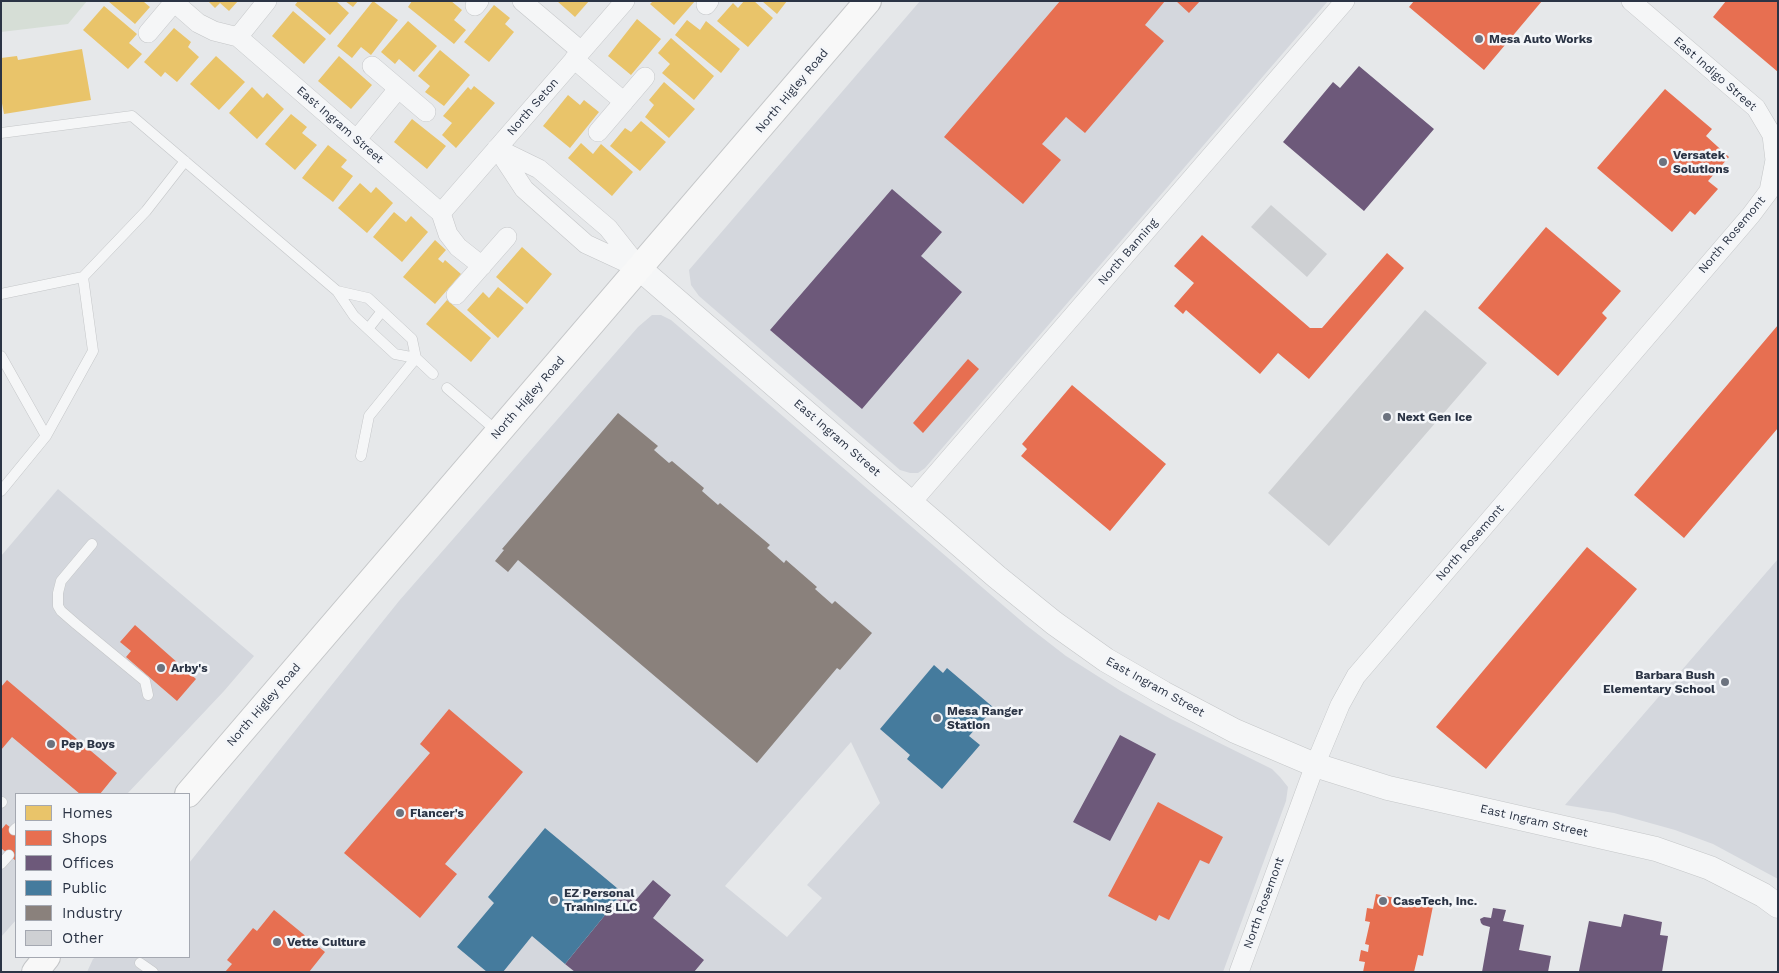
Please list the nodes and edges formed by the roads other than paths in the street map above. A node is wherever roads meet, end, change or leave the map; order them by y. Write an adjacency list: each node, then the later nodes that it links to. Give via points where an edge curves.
1 (267, 1): 9 (street)
2 (522, 1): 10 (street)
3 (624, 1): 10 (street, North Seton)
4 (868, 1): 27 (main road, North Higley Road)
5 (1345, 1): 42 (street, North Banning)
6 (1631, 1): 20 (street, East Indigo Street, via 1756,108 1772,135)
7 (175, 2): 8 (street); 9 (street, via 214,31)
8 (148, 33)
9 (238, 36): 18 (street, East Ingram Street)
10 (578, 55): 14 (street); 19 (street, North Seton)
11 (372, 66): 13 (street)
12 (644, 77): 14 (street)
13 (398, 89): 15 (street); 18 (street)
14 (624, 102): 16 (street)
15 (426, 112)
16 (598, 132)
17 (1, 133): 21 (lane, via 132,116)
18 (356, 139): 24 (street, East Ingram Street)
19 (497, 148): 22 (street, East Ingram Street, via 540,169); 23 (street, East Ingram Street, via 524,190); 24 (street, North Seton)
20 (1775, 160): 45 (street, North Rosemont, via 1769,191 1751,215 1356,676)
21 (185, 161): 28 (lane, via 146,211); 29 (lane)
22 (560, 187): 23 (street); 27 (street, East Ingram Street, via 608,228)
23 (543, 206): 27 (street, East Ingram Street, via 586,244)
24 (441, 213): 26 (street, via 448,234 458,247)
25 (507, 237): 26 (street)
26 (482, 266): 31 (street)
27 (640, 268): 38 (main road, North Higley Road); 42 (street, East Ingram Street)
28 (83, 277): 30 (lane); 39 (lane, via 93,351)
29 (337, 291): 32 (lane, via 368,298); 33 (lane)
30 (1, 294)
31 (456, 295)
32 (382, 311): 33 (lane); 35 (lane, via 412,339)
33 (368, 330): 35 (lane, via 396,354)
34 (1, 356): 39 (lane)
35 (416, 358): 36 (lane); 40 (lane, via 369,416)
36 (433, 374)
37 (447, 388): 38 (lane)
38 (498, 433): 46 (main road, North Higley Road)
39 (46, 436): 41 (lane)
40 (361, 456)
41 (1, 491)
42 (911, 503): 45 (street, East Ingram Street, via 1054,623 1106,660 1235,730)
43 (92, 544): 44 (lane, via 61,581 58,606 144,681)
44 (148, 695)
45 (1315, 765): 49 (street, East Ingram Street, via 1388,788 1656,849 1710,868); 54 (street, North Rosemont)
46 (189, 793)
47 (9, 855): 48 (lane)
48 (1, 864)
49 (1778, 906)
50 (47, 958): 52 (main road)
51 (140, 963): 53 (lane)
52 (35, 972)
53 (153, 972)
54 (1239, 972)

